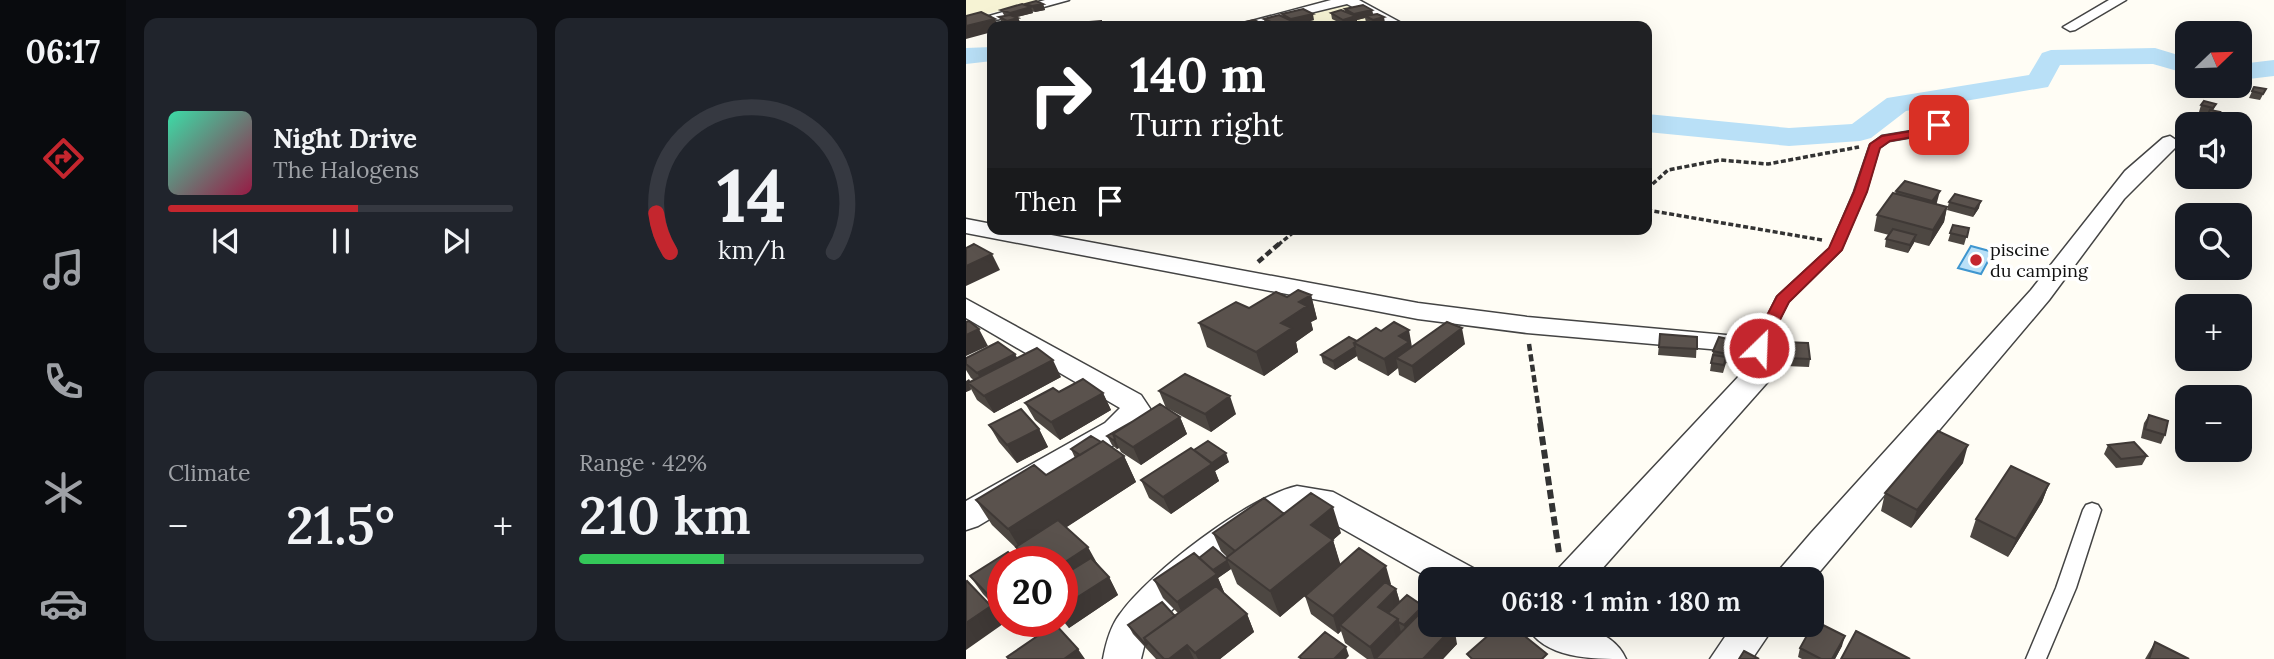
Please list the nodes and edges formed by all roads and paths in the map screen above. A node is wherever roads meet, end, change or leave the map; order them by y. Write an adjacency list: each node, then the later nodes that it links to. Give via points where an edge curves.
1 (1062, 0): 4 (street)
2 (1348, 0): 5 (street); 6 (street)
3 (2119, 0): 7 (street)
4 (989, 18)
5 (1270, 21)
6 (1390, 21)
7 (2070, 27)
8 (1939, 125): 9 (lane)
9 (1886, 138): 11 (path, via 1837,153 1768,164 1720,160 1668,170); 18 (lane, via 1874,147)
10 (2170, 142): 29 (street, via 2144,160 2043,293)
11 (1652, 184)
12 (1652, 211): 18 (path)
13 (966, 226): 14 (street)
14 (987, 230)
15 (1017, 235): 17 (street)
16 (1290, 235): 20 (path)
17 (1023, 236): 19 (street); 20 (street)
18 (1838, 243): 23 (lane, via 1782,300)
19 (989, 252)
20 (1239, 278): 22 (street)
21 (967, 309): 25 (street, via 1131,402 1136,410 1116,430)
22 (1527, 326): 23 (street); 27 (path)
23 (1759, 348): 28 (street, via 1769,358 1763,370)
24 (2092, 510): 35 (lane)
25 (966, 517)
26 (1440, 567): 32 (street, via 1321,501 1294,499 1201,561 1150,604 1132,627)
27 (1564, 567)
28 (1571, 567)
29 (1803, 567)
30 (1567, 637): 33 (street)
31 (1746, 637): 34 (street)
32 (1122, 659)
33 (1607, 659)
34 (1729, 659)
35 (2036, 659)

